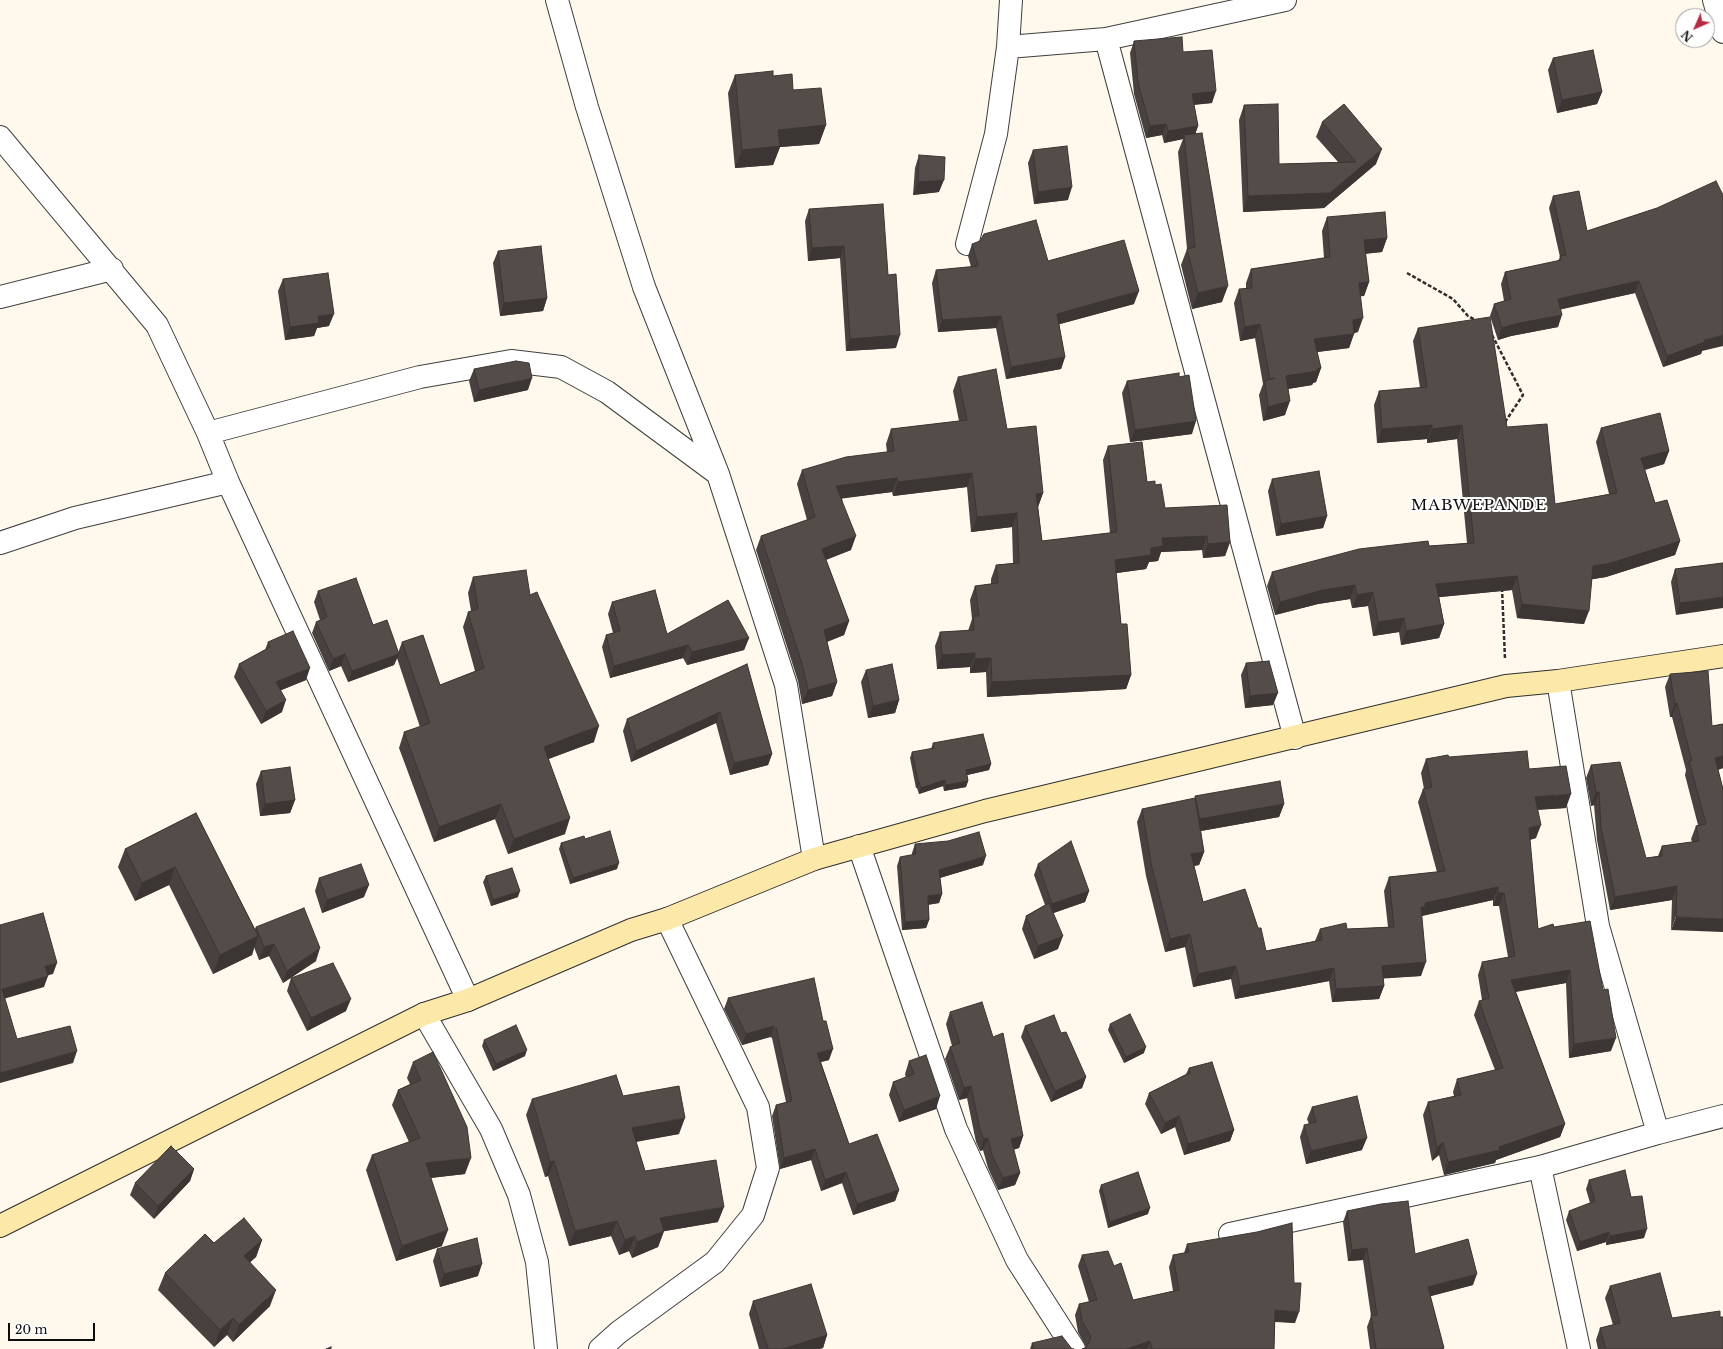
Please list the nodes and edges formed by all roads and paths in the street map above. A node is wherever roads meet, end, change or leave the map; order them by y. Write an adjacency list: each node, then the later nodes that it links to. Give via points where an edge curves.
1 (557, 0): 17 (street, via 587,107 644,287)
2 (1011, 0): 7 (street)
3 (1285, 0): 6 (street)
4 (1714, 0): 5 (street)
5 (1723, 32)
6 (1106, 39): 7 (street); 24 (street)
7 (1008, 47): 9 (street, via 996,134)
8 (0, 137): 10 (street)
9 (967, 244)
10 (112, 269): 12 (street); 16 (street, via 157,325)
11 (1407, 273): 13 (path, via 1453,299 1468,316)
12 (0, 297)
13 (1479, 323)
14 (1490, 330): 15 (path, via 1523,395)
15 (1503, 425)
16 (208, 433): 17 (street, via 420,377 512,361 561,367 606,392); 18 (street)
17 (718, 474): 26 (street, via 786,685)
18 (228, 482): 19 (street, via 75,518); 28 (street)
19 (0, 543)
20 (1501, 585): 23 (path)
21 (1723, 656): 22 (street)
22 (1558, 681): 23 (street); 31 (street, via 1598,926)
23 (1506, 686): 24 (street)
24 (1295, 738): 25 (street, via 985,811)
25 (859, 846): 26 (street); 37 (street, via 956,1129 1016,1260)
26 (814, 859): 27 (street)
27 (667, 919): 28 (street, via 632,930); 36 (street, via 758,1107 768,1168 753,1216 715,1262)
28 (468, 1000): 29 (street)
29 (424, 1014): 33 (street); 35 (street, via 491,1129 519,1195 537,1262)
30 (1723, 1116): 31 (street)
31 (1658, 1133): 32 (street)
32 (1540, 1167): 34 (street); 38 (street)
33 (0, 1226)
34 (1230, 1234)
35 (546, 1349)
36 (600, 1349)
37 (1074, 1349)
38 (1579, 1349)

